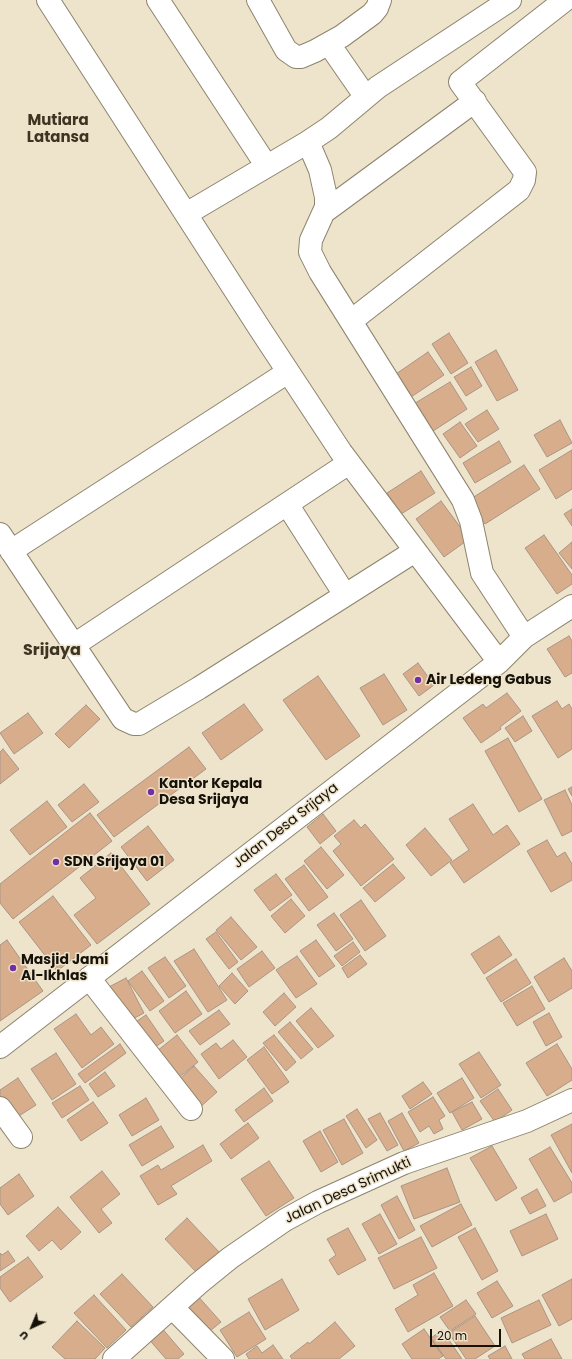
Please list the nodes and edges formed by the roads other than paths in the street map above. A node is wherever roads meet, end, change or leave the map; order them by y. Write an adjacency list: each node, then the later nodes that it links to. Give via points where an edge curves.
1 (48, 0): 13 (street)
2 (158, 0): 11 (street)
3 (380, 0): 7 (street, via 372,14)
4 (510, 0): 8 (street)
5 (565, 0): 9 (street, via 460,82)
6 (264, 2): 7 (street, via 286,50 291,54 301,57)
7 (335, 40): 8 (street)
8 (372, 92): 10 (street)
9 (475, 101): 12 (street); 14 (street, via 525,172 519,190)
10 (308, 142): 11 (street); 12 (street, via 325,188)
11 (266, 165): 13 (street)
12 (324, 212): 14 (street, via 311,240 310,252)
13 (186, 214): 15 (street)
14 (351, 321): 22 (street, via 463,500 471,521 482,573)
15 (288, 372): 16 (street); 18 (street)
16 (349, 463): 17 (street); 19 (street)
17 (287, 504): 20 (street); 23 (street)
18 (6, 543): 23 (street)
19 (415, 551): 20 (street); 24 (street)
20 (346, 595): 23 (street, via 139,724 123,719)
21 (572, 606): 22 (street, Jalan Desa Srijaya)
22 (524, 637): 24 (street, Jalan Desa Srijaya)
23 (74, 645)
24 (499, 662): 25 (street, Jalan Desa Srijaya)
25 (89, 978): 26 (street, Jalan Desa Srijaya); 29 (street)
26 (0, 1047)
27 (572, 1100): 31 (street, Jalan Desa Srimukti, via 527,1120 404,1163 318,1202 285,1220 230,1258)
28 (0, 1108): 30 (street)
29 (191, 1109)
30 (21, 1137)
31 (173, 1308): 32 (street, Jalan Desa Srimukti); 33 (street)
32 (114, 1359)
33 (223, 1359)

